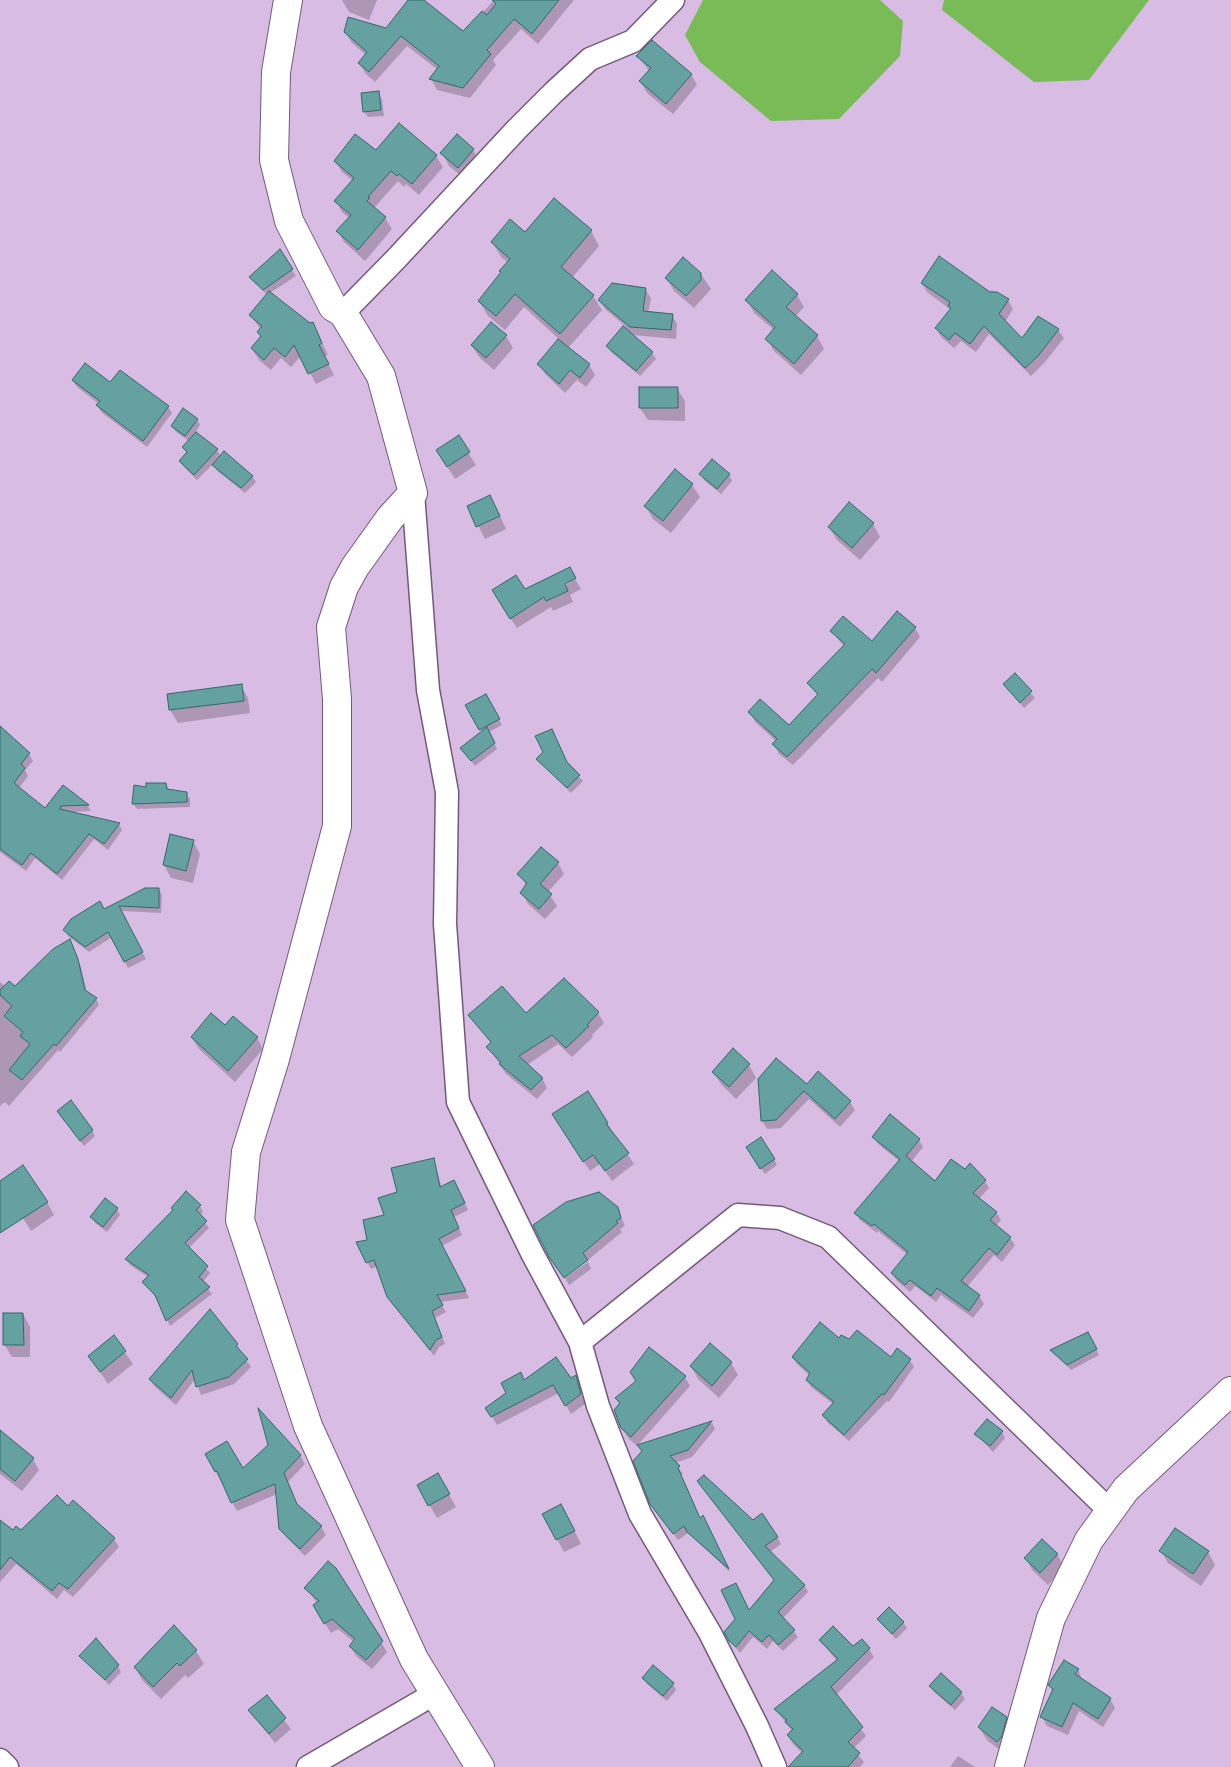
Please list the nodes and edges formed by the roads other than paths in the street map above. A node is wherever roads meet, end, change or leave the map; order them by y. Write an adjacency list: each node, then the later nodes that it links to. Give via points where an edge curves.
1 (288, 0): 3 (main road, via 276,72 274,160 289,221 333,307)
2 (673, 0): 3 (street, via 633,41 590,59 554,92)
3 (343, 312): 4 (main road, via 381,376)
4 (413, 492): 5 (street, via 428,690 447,792 445,924 458,1102); 8 (main road, via 355,567 344,586 331,627 337,699 337,826 275,1059 246,1152 240,1220 308,1426 414,1659)
5 (580, 1342): 7 (street, via 738,1215 780,1218 828,1237); 13 (street, via 598,1406 640,1514 710,1633 758,1726)
6 (1231, 1392): 7 (main road, via 1126,1489)
7 (1110, 1511): 14 (main road, via 1089,1540 1051,1618)
8 (434, 1694): 11 (street); 12 (main road)
9 (0, 1760): 10 (street)
10 (7, 1767)
11 (308, 1767)
12 (480, 1767)
13 (775, 1767)
14 (1009, 1767)

